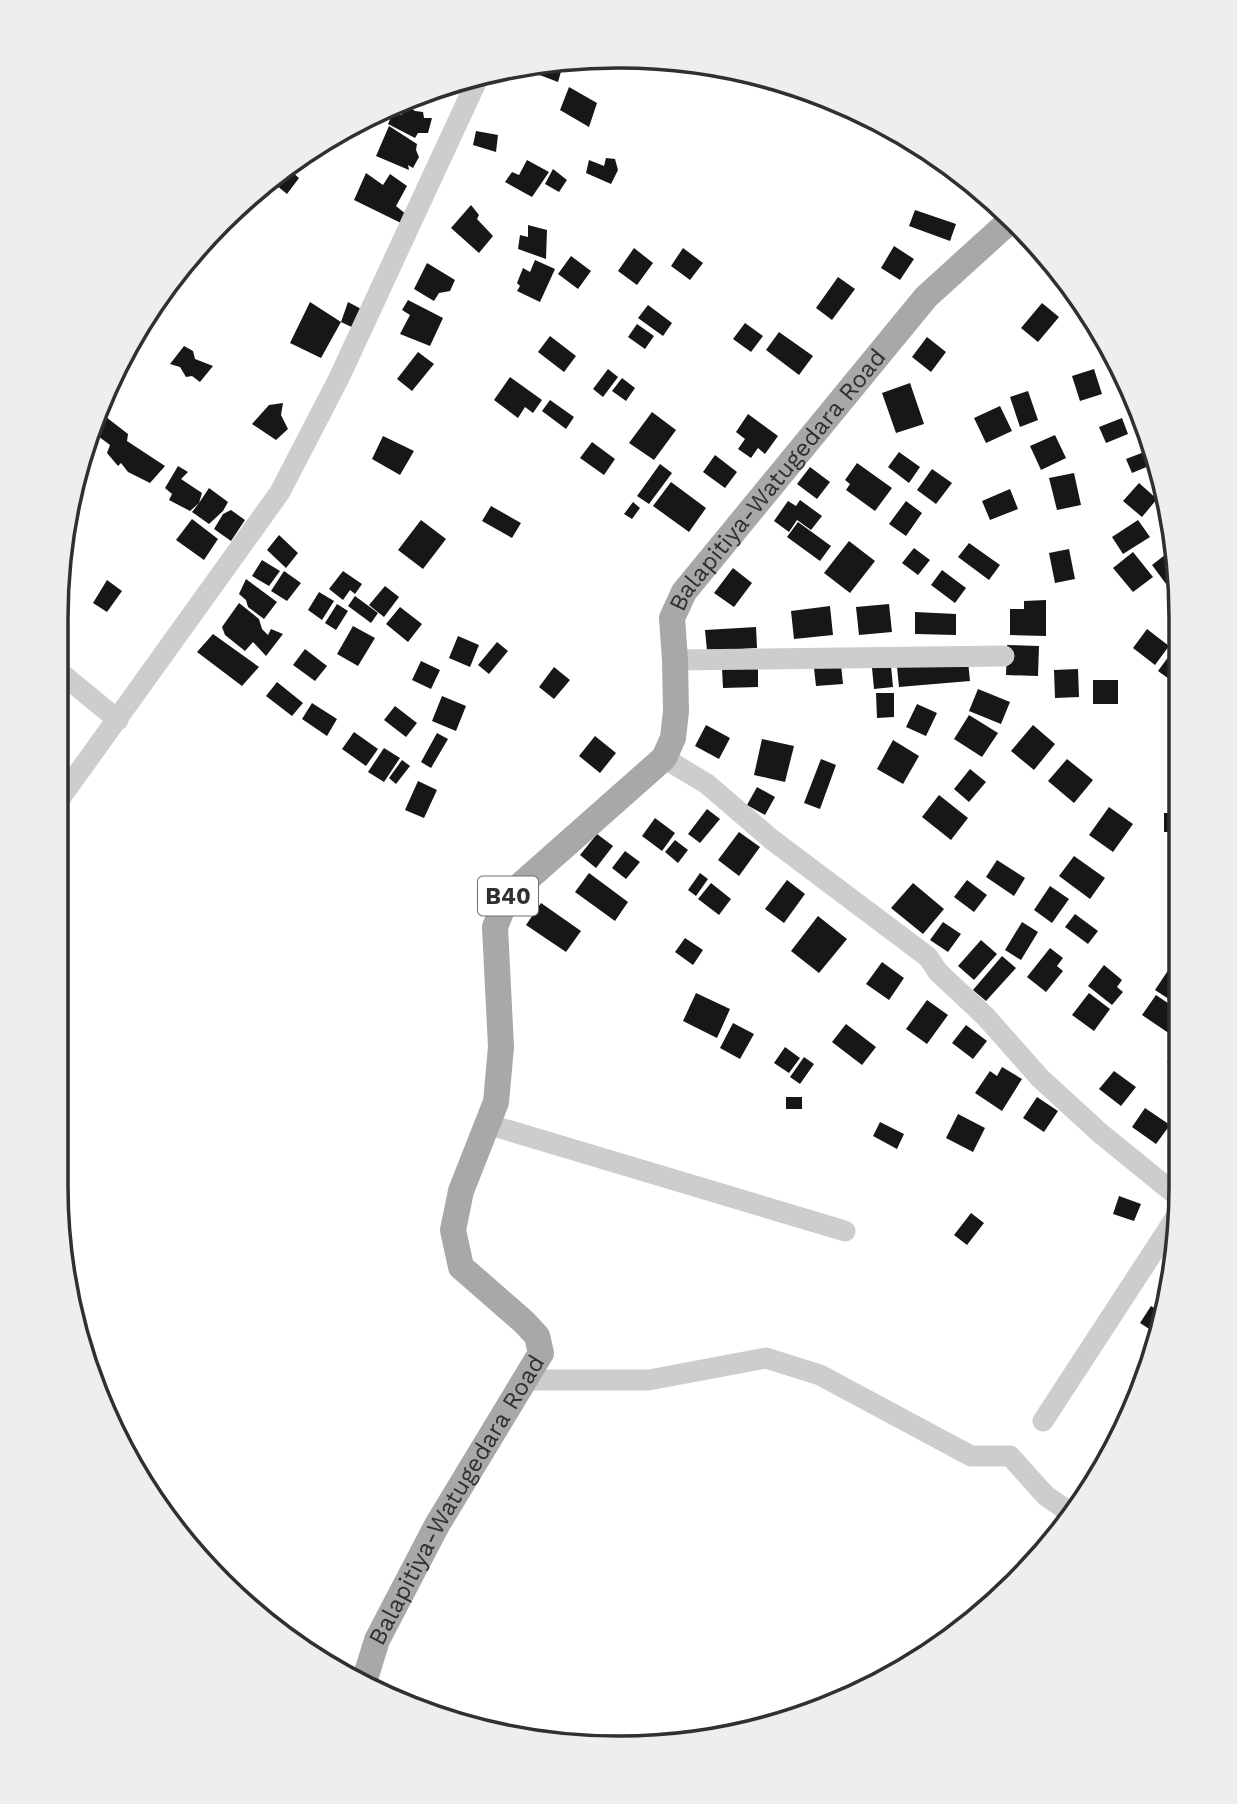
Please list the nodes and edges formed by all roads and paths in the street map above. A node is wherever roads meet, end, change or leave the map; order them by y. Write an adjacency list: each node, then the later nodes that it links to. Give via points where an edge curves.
1 (474, 88): 6 (street, via 339,379 280,492)
2 (1004, 226): 4 (main road, Balapitiya-Watugedara Road, via 926,297 684,592 672,618)
3 (1004, 656): 4 (street)
4 (675, 660): 7 (main road, Balapitiya-Watugedara Road, via 673,738)
5 (68, 679): 6 (street)
6 (118, 720): 8 (street)
7 (664, 758): 9 (main road, Balapitiya-Watugedara Road / B40, via 507,897 495,927 501,1047 496,1102); 10 (street, via 707,784 771,839 928,957 1040,1078)
8 (68, 788)
9 (487, 1124): 11 (street); 13 (main road, Balapitiya-Watugedara Road / B40, via 461,1191 453,1230 461,1267 537,1336 541,1353)
10 (1169, 1189)
11 (845, 1231)
12 (1167, 1231): 14 (street)
13 (526, 1380): 15 (street, via 649,1380 766,1357 820,1375 971,1456 1010,1456 1046,1496); 16 (main road, Balapitiya-Watugedara Road / B40, via 437,1525 377,1640)
14 (1043, 1421)
15 (1064, 1508)
16 (366, 1674)

